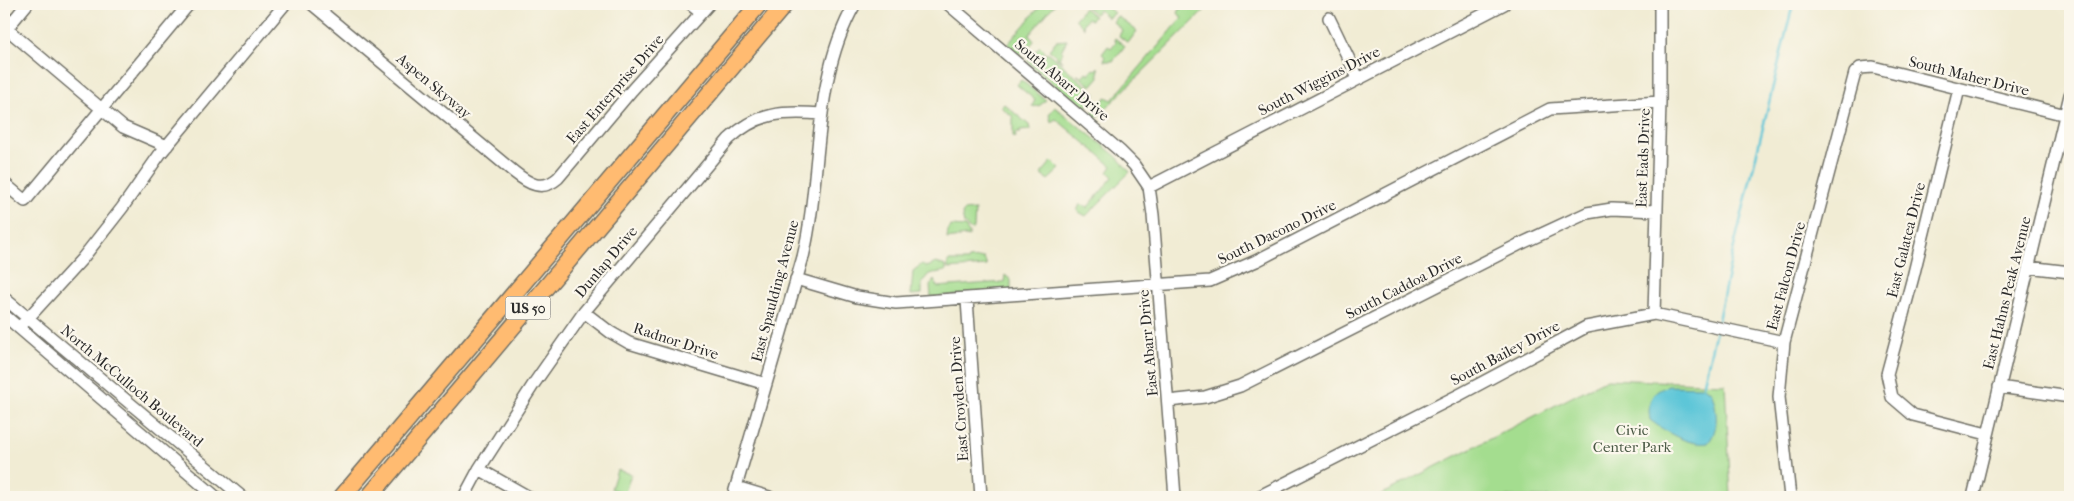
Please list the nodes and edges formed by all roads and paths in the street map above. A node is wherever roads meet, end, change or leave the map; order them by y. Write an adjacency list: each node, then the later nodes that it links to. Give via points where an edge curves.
1 (27, 4): 14 (street)
2 (189, 4): 20 (street)
3 (284, 4): 23 (street)
4 (312, 4): 25 (street, Aspen Skyway, via 514,172)
5 (692, 4): 12 (street)
6 (759, 4): 46 (highway, US 50)
7 (785, 4): 48 (highway, US 50)
8 (855, 4): 21 (street, East Spaulding Avenue, via 832,56)
9 (948, 4): 26 (street, South Abarr Drive, via 1120,151)
10 (1504, 4): 16 (street, South Wiggins Drive)
11 (1660, 4): 19 (street, East Eads Drive)
12 (705, 8): 25 (street, East Enterprise Drive, via 558,178 552,184)
13 (1329, 18): 16 (street)
14 (5, 30): 20 (street)
15 (1860, 68): 17 (street, South Maher Drive, via 1873,67); 39 (street, East Falcon Drive, via 1852,82)
16 (1358, 78): 26 (street, South Wiggins Drive)
17 (1959, 90): 22 (street, South Maher Drive); 44 (street, East Galatea Drive, via 1887,374 1892,397 1913,415)
18 (2070, 95): 22 (street, East Hahns Peak Avenue)
19 (1660, 102): 27 (street, East Eads Drive); 31 (street, South Dacono Drive, via 1550,109 1256,261 1210,281)
20 (100, 108): 23 (street, via 123,127); 24 (street, via 25,201)
21 (822, 114): 30 (street, East Spaulding Avenue, via 810,222); 34 (street, Dunlap Drive, via 766,115 741,128)
22 (2068, 116): 28 (street, East Hahns Peak Avenue)
23 (166, 146): 37 (street, via 82,259)
24 (4, 183)
25 (540, 186)
26 (1149, 187): 31 (street, East Abarr Drive)
27 (1656, 211): 35 (street, East Eads Drive); 43 (street, South Caddoa Drive, via 1612,209 1587,212 1240,386 1205,397)
28 (2028, 268): 29 (street); 41 (street, East Hahns Peak Avenue)
29 (2070, 272)
30 (796, 279): 33 (street, South Dacono Drive, via 885,302); 40 (street, East Spaulding Avenue)
31 (1158, 285): 33 (street, South Dacono Drive); 43 (street, East Abarr Drive)
32 (4, 298): 37 (street, North McCulloch Boulevard)
33 (967, 300): 56 (street, East Croyden Drive)
34 (584, 312): 40 (street, Radnor Drive, via 629,343); 45 (street, Dunlap Drive)
35 (1654, 314): 39 (street, South Bailey Drive); 58 (street, South Bailey Drive, via 1586,327)
36 (4, 315): 38 (street, North McCulloch Boulevard)
37 (28, 318): 38 (street); 50 (street, North McCulloch Boulevard)
38 (19, 328): 49 (street, North McCulloch Boulevard)
39 (1784, 342): 59 (street, East Falcon Drive, via 1780,396)
40 (766, 384): 47 (street, East Spaulding Avenue)
41 (1999, 388): 42 (street); 44 (street, East Hahns Peak Avenue)
42 (2070, 396)
43 (1168, 401): 57 (street, East Abarr Drive)
44 (1988, 434): 60 (street, East Hahns Peak Avenue)
45 (479, 469): 53 (street, Dunlap Drive); 54 (street)
46 (354, 482): 51 (highway); 52 (highway, US 50)
47 (734, 492): 55 (street)
48 (374, 493)
49 (216, 497)
50 (242, 497)
51 (334, 497)
52 (342, 497)
53 (464, 497)
54 (529, 497)
55 (769, 497)
56 (981, 497)
57 (1175, 497)
58 (1258, 497)
59 (1790, 497)
60 (1973, 497)

